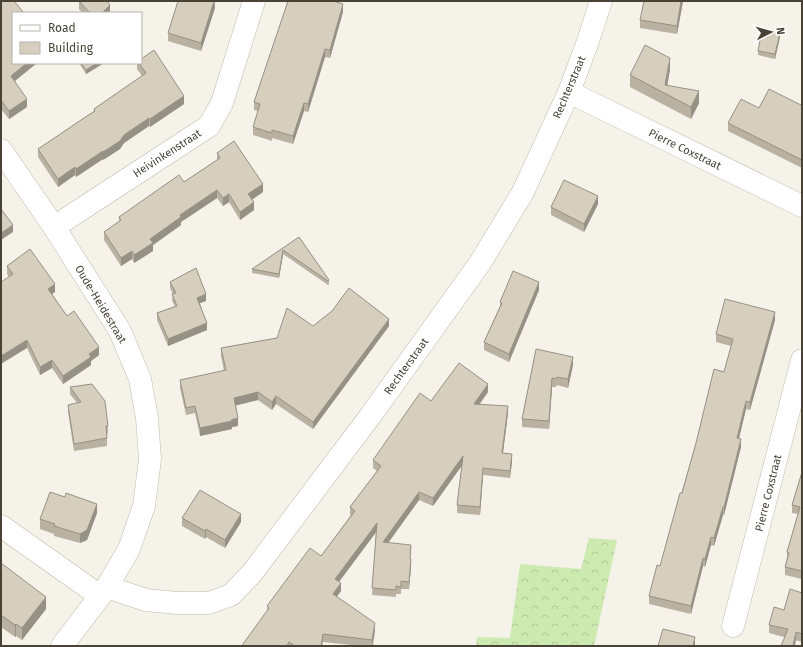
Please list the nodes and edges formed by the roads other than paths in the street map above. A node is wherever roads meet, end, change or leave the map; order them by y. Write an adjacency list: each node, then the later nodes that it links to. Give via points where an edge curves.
1 (254, 1): 6 (street, Heivinkenstraat, via 222,103 209,126)
2 (601, 1): 3 (street, Rechterstraat)
3 (569, 92): 5 (street, Pierre Coxstraat); 9 (street, Rechterstraat, via 523,192 480,263 371,416 252,574 231,595 209,603 146,600)
4 (1, 150): 6 (street, Oude-Heidestraat)
5 (802, 206)
6 (54, 227): 9 (street, Oude-Heidestraat, via 120,332 140,378 147,418 150,459 144,506 129,549)
7 (802, 360): 10 (street, Pierre Coxstraat)
8 (1, 526): 9 (street, Rechterstraat)
9 (104, 591): 11 (street, Oude-Heidestraat)
10 (733, 626)
11 (62, 646)

